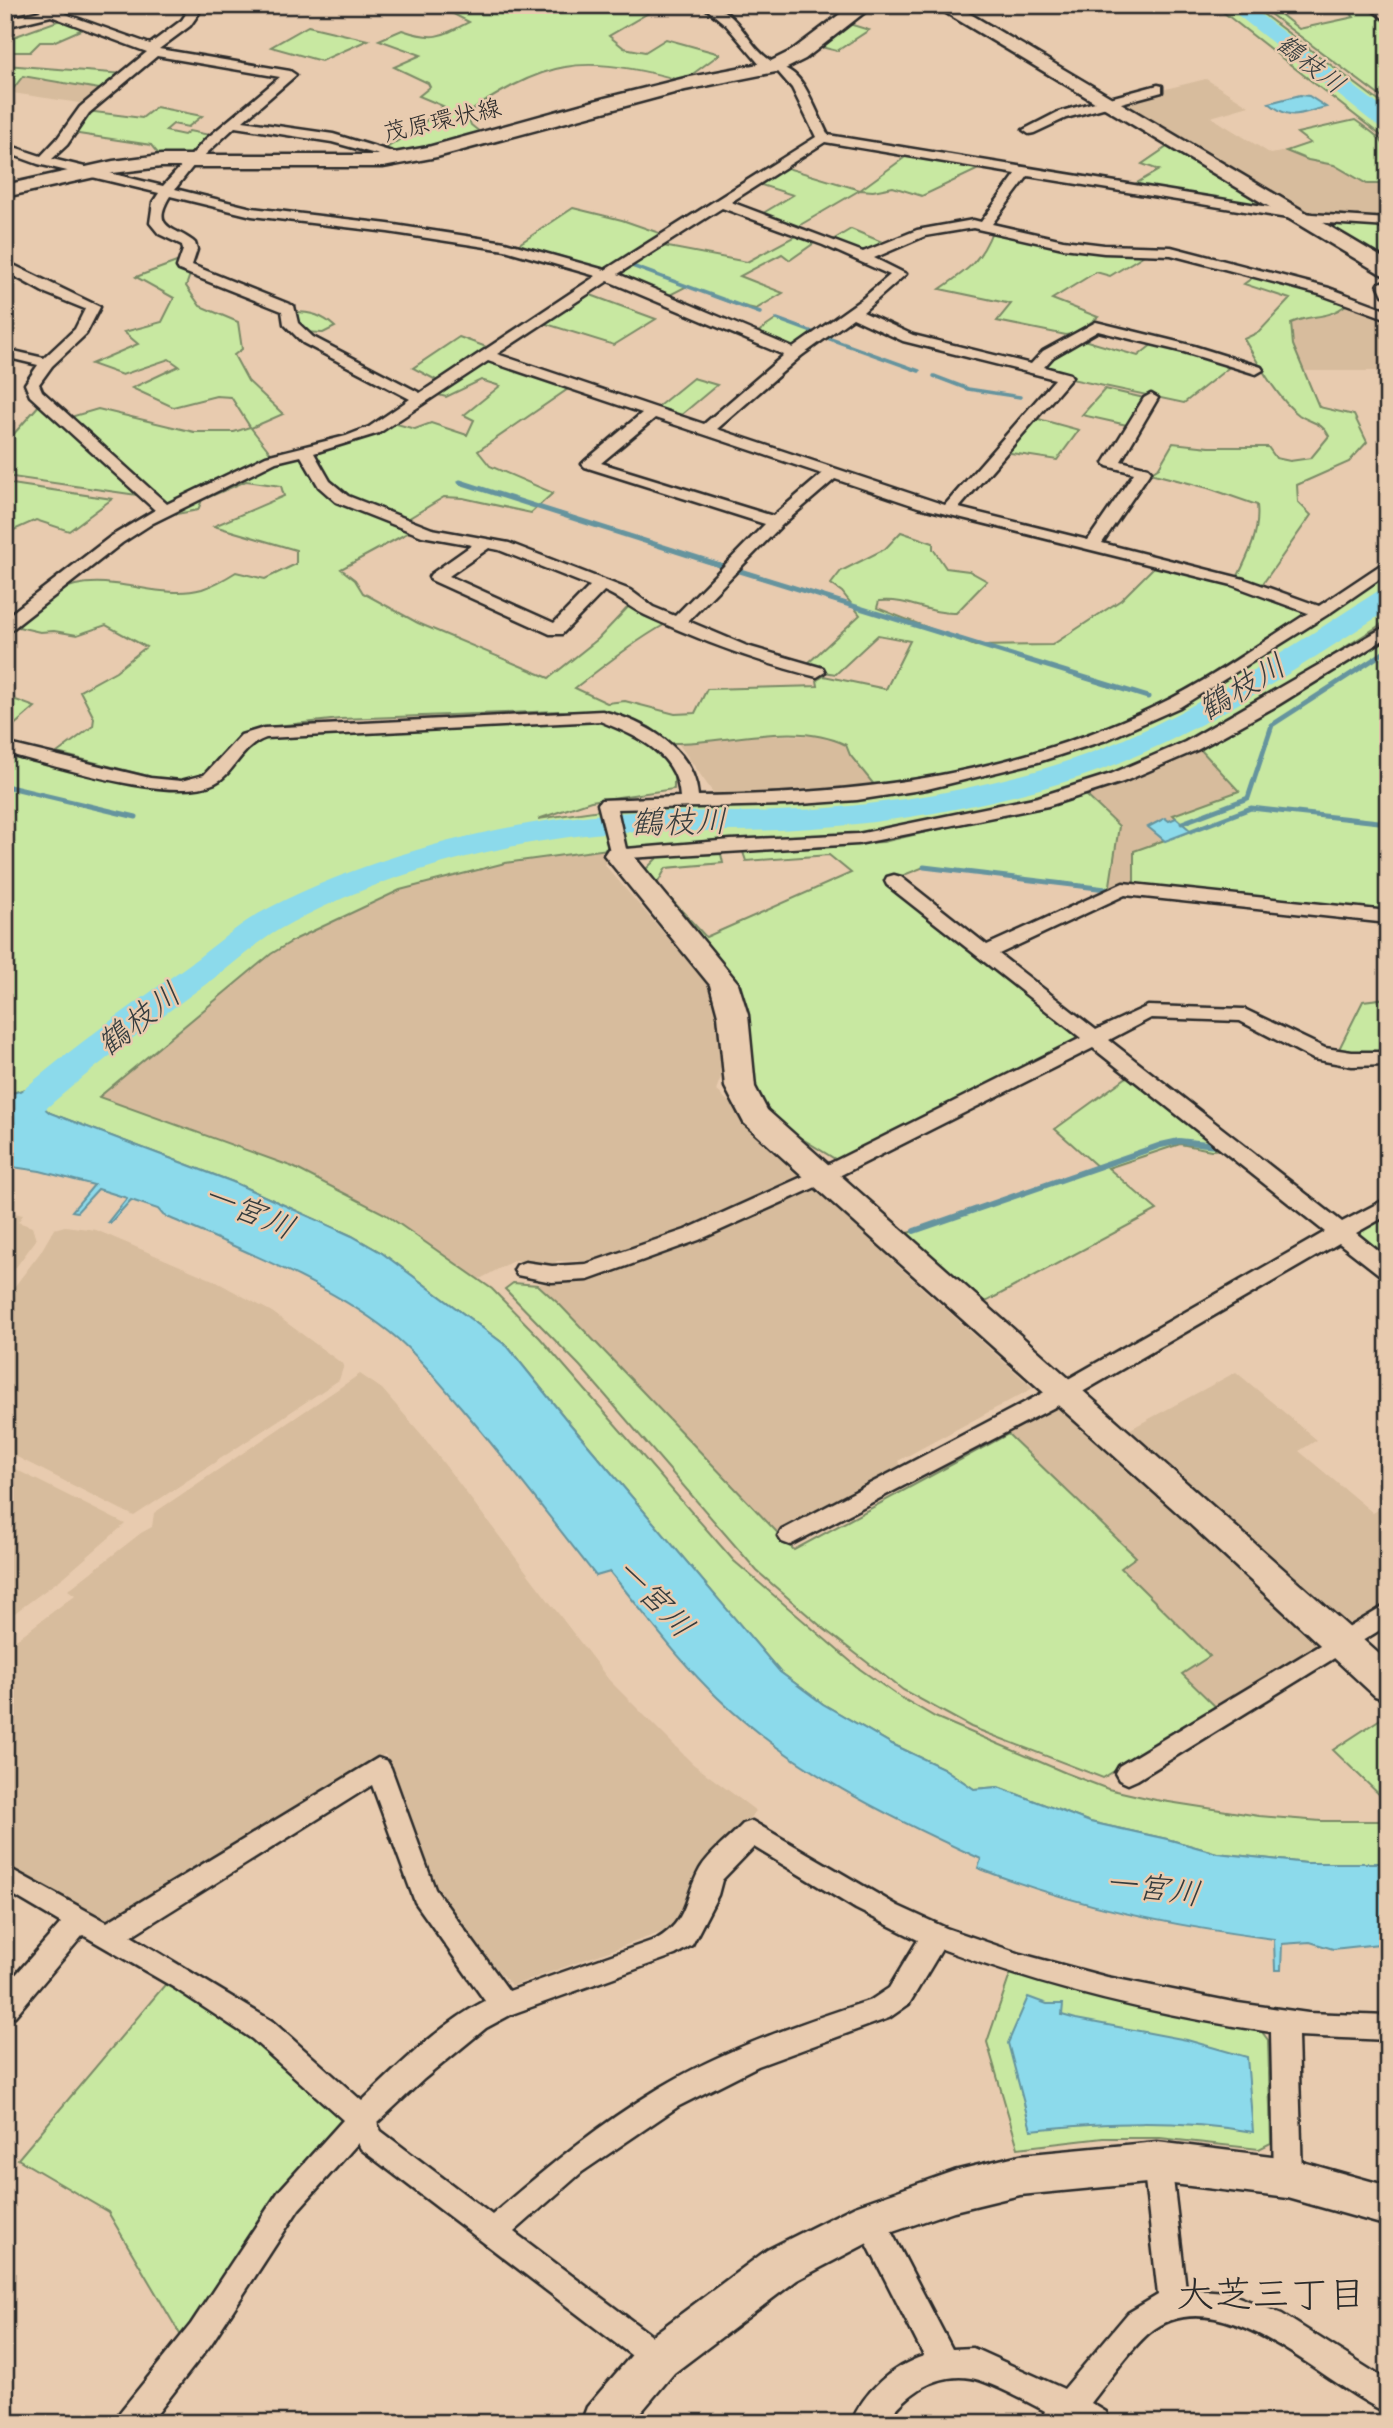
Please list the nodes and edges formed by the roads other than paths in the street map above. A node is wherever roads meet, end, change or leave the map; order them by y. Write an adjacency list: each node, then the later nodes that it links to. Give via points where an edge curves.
1 (39, 5): 8 (street)
2 (183, 5): 11 (street, via 193,13)
3 (708, 5): 12 (street, via 730,22 765,64)
4 (826, 5): 7 (street)
5 (942, 5): 14 (street)
6 (1372, 5): 9 (street)
7 (859, 9): 12 (street, 茂原環状線, via 798,55)
8 (52, 12): 10 (street); 11 (street)
9 (1388, 18)
10 (5, 23)
11 (152, 50): 15 (street, via 290,75); 21 (street, via 85,110)
12 (774, 67): 17 (street, via 798,87); 19 (street, 茂原環状線, via 685,84)
13 (1158, 89): 14 (street)
14 (1106, 102): 16 (street); 27 (street)
15 (233, 124): 19 (street, via 333,138); 20 (street)
16 (1030, 130)
17 (823, 138): 23 (street); 26 (street)
18 (5, 148): 21 (street)
19 (405, 158): 20 (street, 茂原環状線)
20 (192, 159): 22 (street, 茂原環状線); 25 (street)
21 (43, 161): 22 (street)
22 (92, 171): 24 (street, 茂原環状線); 25 (street)
23 (1024, 173): 27 (street); 29 (street)
24 (5, 191)
25 (164, 191): 33 (street, via 252,212 505,246); 45 (street, via 156,217 167,234 188,243 184,267 289,309 290,324 308,340)
26 (722, 203): 30 (street); 33 (street)
27 (1295, 215): 28 (street); 32 (street)
28 (1388, 222)
29 (985, 225): 30 (street, via 922,233); 37 (street, via 1104,249 1171,251 1324,291)
30 (861, 258): 36 (street, via 899,274 880,295)
31 (5, 265): 41 (street, via 93,307 81,331)
32 (1388, 270)
33 (607, 275): 39 (street); 40 (street)
34 (1388, 283): 35 (street)
35 (1388, 292)
36 (851, 312): 39 (street); 42 (street, via 908,338)
37 (1388, 315)
38 (5, 353): 41 (street)
39 (794, 354): 47 (street)
40 (488, 356): 45 (street); 46 (street)
41 (47, 363): 51 (street, via 32,384 35,393)
42 (1035, 368): 43 (street, via 1048,354 1096,326); 50 (street, via 1065,377)
43 (1256, 370)
44 (1151, 398): 54 (street, via 1112,463 1143,471)
45 (421, 399): 48 (street, via 374,430)
46 (651, 413): 47 (street); 52 (street, via 590,464)
47 (706, 430): 49 (street)
48 (305, 450): 51 (street, via 271,459); 53 (street, via 330,494 428,533)
49 (832, 473): 50 (street); 52 (street)
50 (948, 510): 54 (street)
51 (165, 511): 59 (street, via 116,540)
52 (776, 522): 58 (street)
53 (487, 542): 56 (street); 56 (street, via 436,577 556,630)
54 (1091, 547): 57 (street, via 1238,582)
55 (1388, 565): 57 (street)
56 (601, 584): 58 (street)
57 (1321, 612): 63 (street, via 1167,707 1047,754 966,777 891,790 789,800)
58 (677, 623): 61 (street, via 741,650)
59 (6, 624)
60 (1388, 630): 64 (street, via 1191,746 1117,778 1042,802 858,839)
61 (817, 673)
62 (5, 748): 63 (street, via 150,783 181,786 210,779 247,739 264,733 602,716 660,743 681,766)
63 (689, 800): 64 (street, via 607,804)
64 (618, 852): 70 (street, via 724,983 733,1014 740,1087 755,1116)
65 (894, 881): 67 (street)
66 (1388, 917): 67 (street, via 1123,889)
67 (986, 953): 68 (street)
68 (1095, 1038): 69 (street, via 1149,1012 1244,1015 1321,1054); 70 (street); 72 (street)
69 (1388, 1058)
70 (820, 1177): 73 (street, via 692,1235 588,1272); 75 (street)
71 (1388, 1205): 72 (street)
72 (1339, 1232): 74 (street); 75 (street)
73 (525, 1270)
74 (1388, 1270)
75 (1064, 1392): 76 (street); 78 (street)
76 (790, 1536)
77 (1388, 1614): 78 (street)
78 (1342, 1643): 79 (street); 80 (street)
79 (1388, 1685)
80 (1128, 1773)
81 (5, 1877): 82 (street)
82 (79, 1921): 83 (street); 86 (street)
83 (108, 1936): 85 (street, via 378,1768 424,1894); 89 (street, via 262,2030)
84 (936, 1936): 85 (street, via 850,1892 752,1832 711,1874 683,1937); 87 (street, via 1047,1974); 94 (street, via 899,1996 879,2009 748,2057 669,2097 572,2163)
85 (503, 2005): 89 (street, via 476,2019)
86 (5, 2007)
87 (1284, 2023): 88 (street); 91 (street)
88 (1388, 2028)
89 (362, 2119): 94 (street, via 371,2140); 100 (street, via 289,2200 201,2334)
90 (1157, 2162): 91 (street); 93 (street, via 1020,2175 954,2191); 95 (street)
91 (1288, 2178): 92 (street)
92 (1388, 2206)
93 (870, 2220): 96 (street, via 782,2265); 97 (street)
94 (493, 2232): 96 (street)
95 (1173, 2302): 98 (street, via 1226,2306 1272,2324); 99 (street, via 1138,2323)
96 (657, 2358): 101 (street)
97 (944, 2364): 99 (street, via 973,2362); 102 (street, via 919,2372 890,2391)
98 (1388, 2398)
99 (1062, 2415): 103 (street)
100 (131, 2423)
101 (603, 2423)
102 (866, 2423)
103 (1095, 2423)

